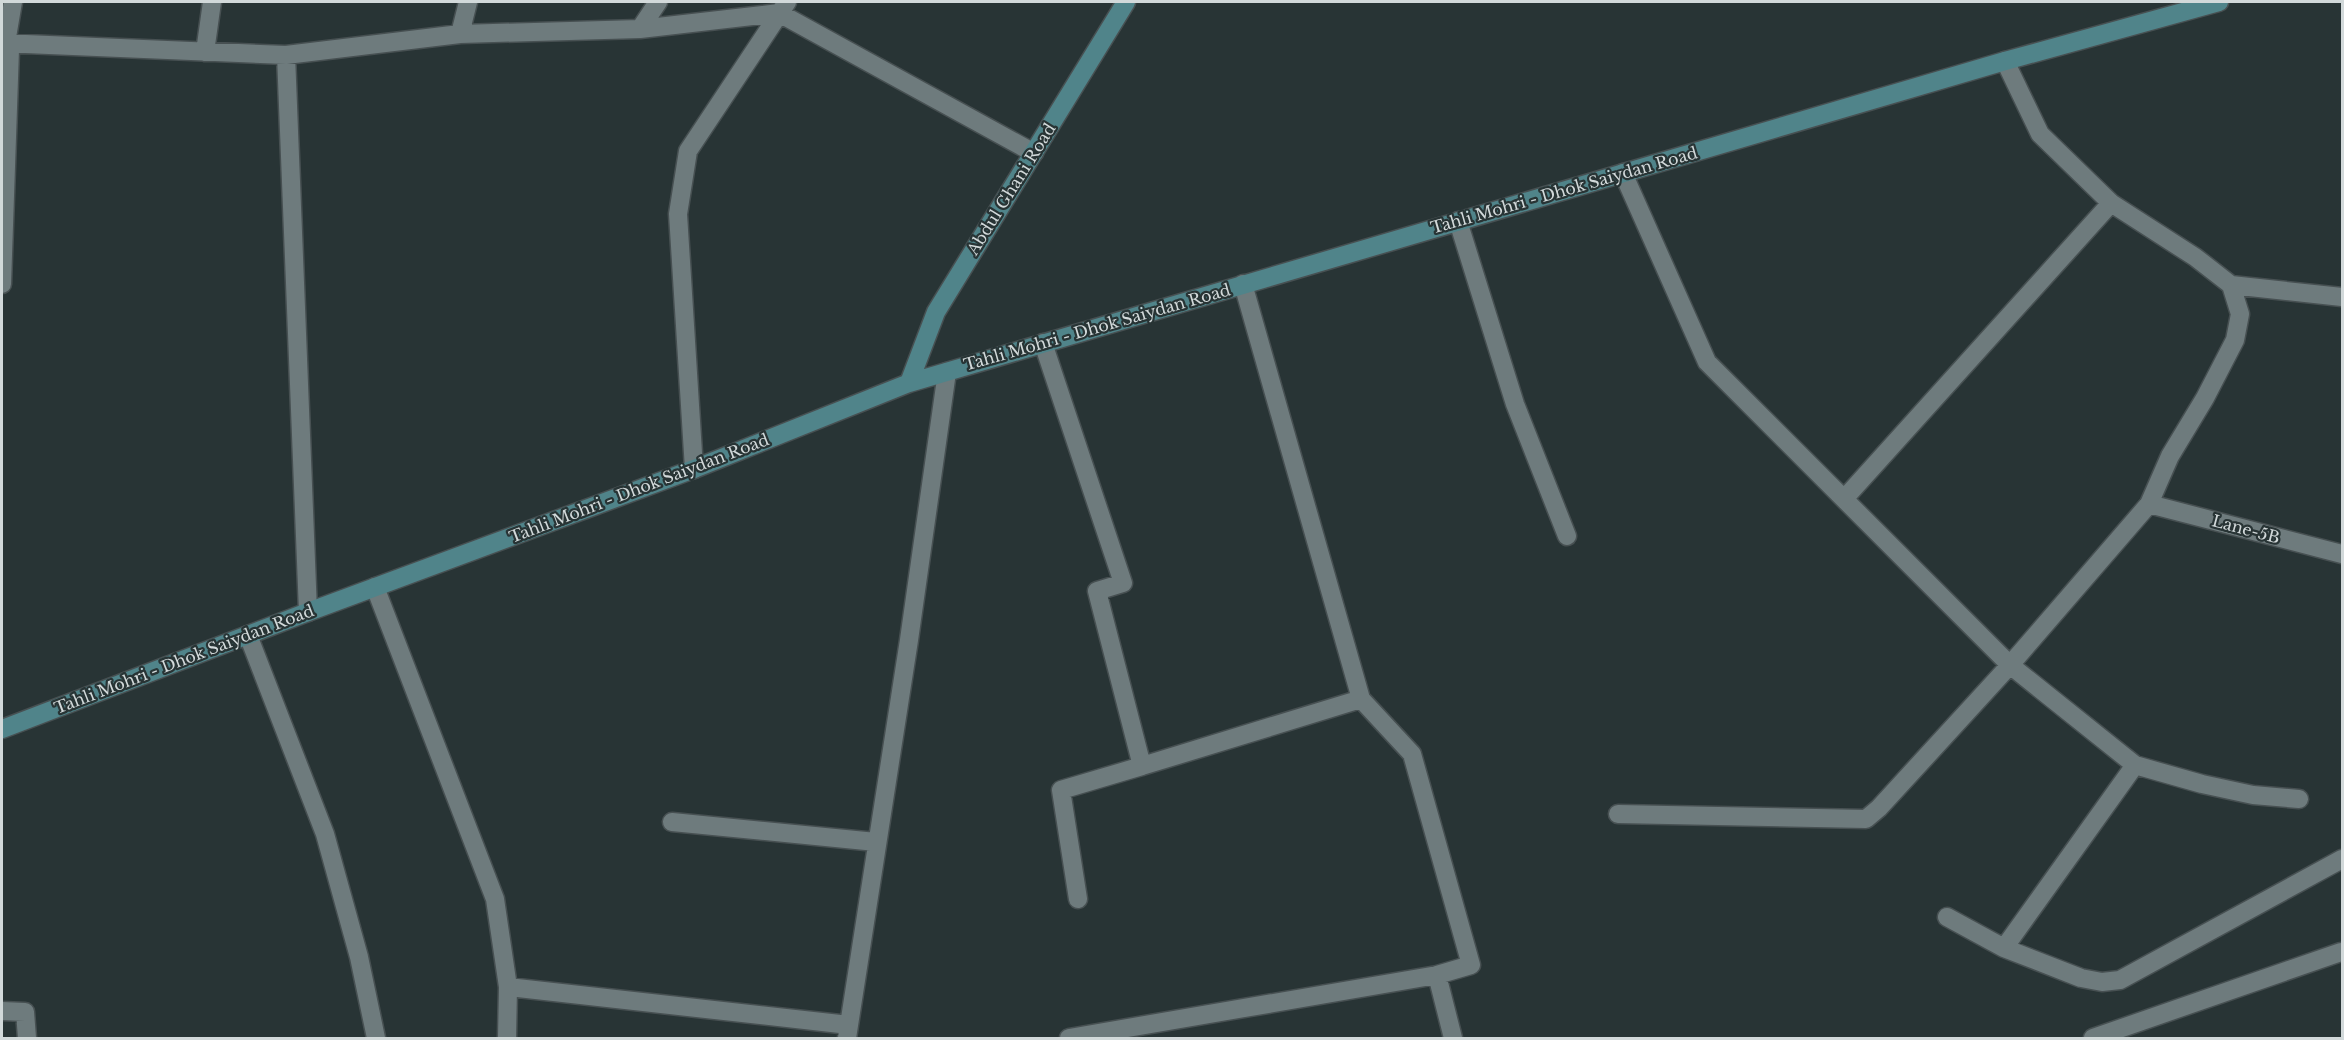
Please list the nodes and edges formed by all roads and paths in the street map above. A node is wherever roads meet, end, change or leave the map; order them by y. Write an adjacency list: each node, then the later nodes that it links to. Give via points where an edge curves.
1 (13, 2): 10 (street)
2 (212, 2): 11 (street)
3 (468, 2): 9 (street)
4 (658, 2): 8 (street)
5 (1126, 2): 14 (street, Abdul Ghani Road)
6 (2219, 2): 13 (street, Tahli Mohri - Dhok Saiydan Road)
7 (783, 7): 8 (street); 14 (street); 25 (street, via 688,151 678,214)
8 (640, 29): 9 (street)
9 (460, 34): 12 (street)
10 (4, 43): 11 (street); 18 (street, via 10,49)
11 (205, 52): 12 (street)
12 (286, 55): 31 (street)
13 (2005, 60): 15 (street, Tahli Mohri - Dhok Saiydan Road); 16 (street, via 2040,134)
14 (1034, 153): 24 (street, Abdul Ghani Road, via 936,312)
15 (1623, 172): 17 (street, Tahli Mohri - Dhok Saiydan Road); 26 (street, via 1707,362)
16 (2111, 203): 20 (street); 26 (street)
17 (1458, 221): 19 (street, Tahli Mohri - Dhok Saiydan Road); 28 (street, via 1515,404)
18 (2, 284)
19 (1243, 284): 22 (street, Tahli Mohri - Dhok Saiydan Road); 34 (street)
20 (2231, 285): 21 (street); 27 (street, via 2240,314 2235,340 2170,456)
21 (2343, 297)
22 (1043, 343): 23 (street, Tahli Mohri - Dhok Saiydan Road); 37 (street, via 1123,583 1097,591)
23 (947, 372): 24 (street, Tahli Mohri - Dhok Saiydan Road); 41 (street)
24 (909, 383): 25 (street, Tahli Mohri - Dhok Saiydan Road)
25 (694, 469): 30 (street, Tahli Mohri - Dhok Saiydan Road)
26 (1844, 499): 33 (street)
27 (2149, 504): 29 (street, Lane-5B); 33 (street)
28 (1567, 536)
29 (2343, 554)
30 (375, 587): 31 (street, Tahli Mohri - Dhok Saiydan Road); 48 (street, via 495,899)
31 (308, 612): 32 (street, Tahli Mohri - Dhok Saiydan Road)
32 (248, 635): 35 (street, Tahli Mohri - Dhok Saiydan Road); 52 (street, via 325,834 359,957)
33 (2010, 665): 36 (street); 39 (street, via 1866,819)
34 (1361, 699): 37 (street); 47 (street, via 1412,754 1462,932 1471,965)
35 (2, 729)
36 (2135, 765): 38 (street, via 2253,795); 45 (street)
37 (1142, 766): 43 (street, via 1061,790)
38 (2299, 800)
39 (1618, 814)
40 (672, 822): 41 (street)
41 (876, 842): 50 (street)
42 (2343, 859): 45 (street, via 2120,980 2081,978)
43 (1078, 899)
44 (1947, 917): 45 (street)
45 (2004, 948)
46 (2342, 954): 56 (street)
47 (1437, 975): 54 (street); 55 (street)
48 (508, 987): 50 (street); 53 (street)
49 (2, 1011): 51 (street, via 25,1012)
50 (848, 1032)
51 (27, 1038)
52 (376, 1038)
53 (507, 1038)
54 (1069, 1038)
55 (1453, 1038)
56 (2093, 1038)

